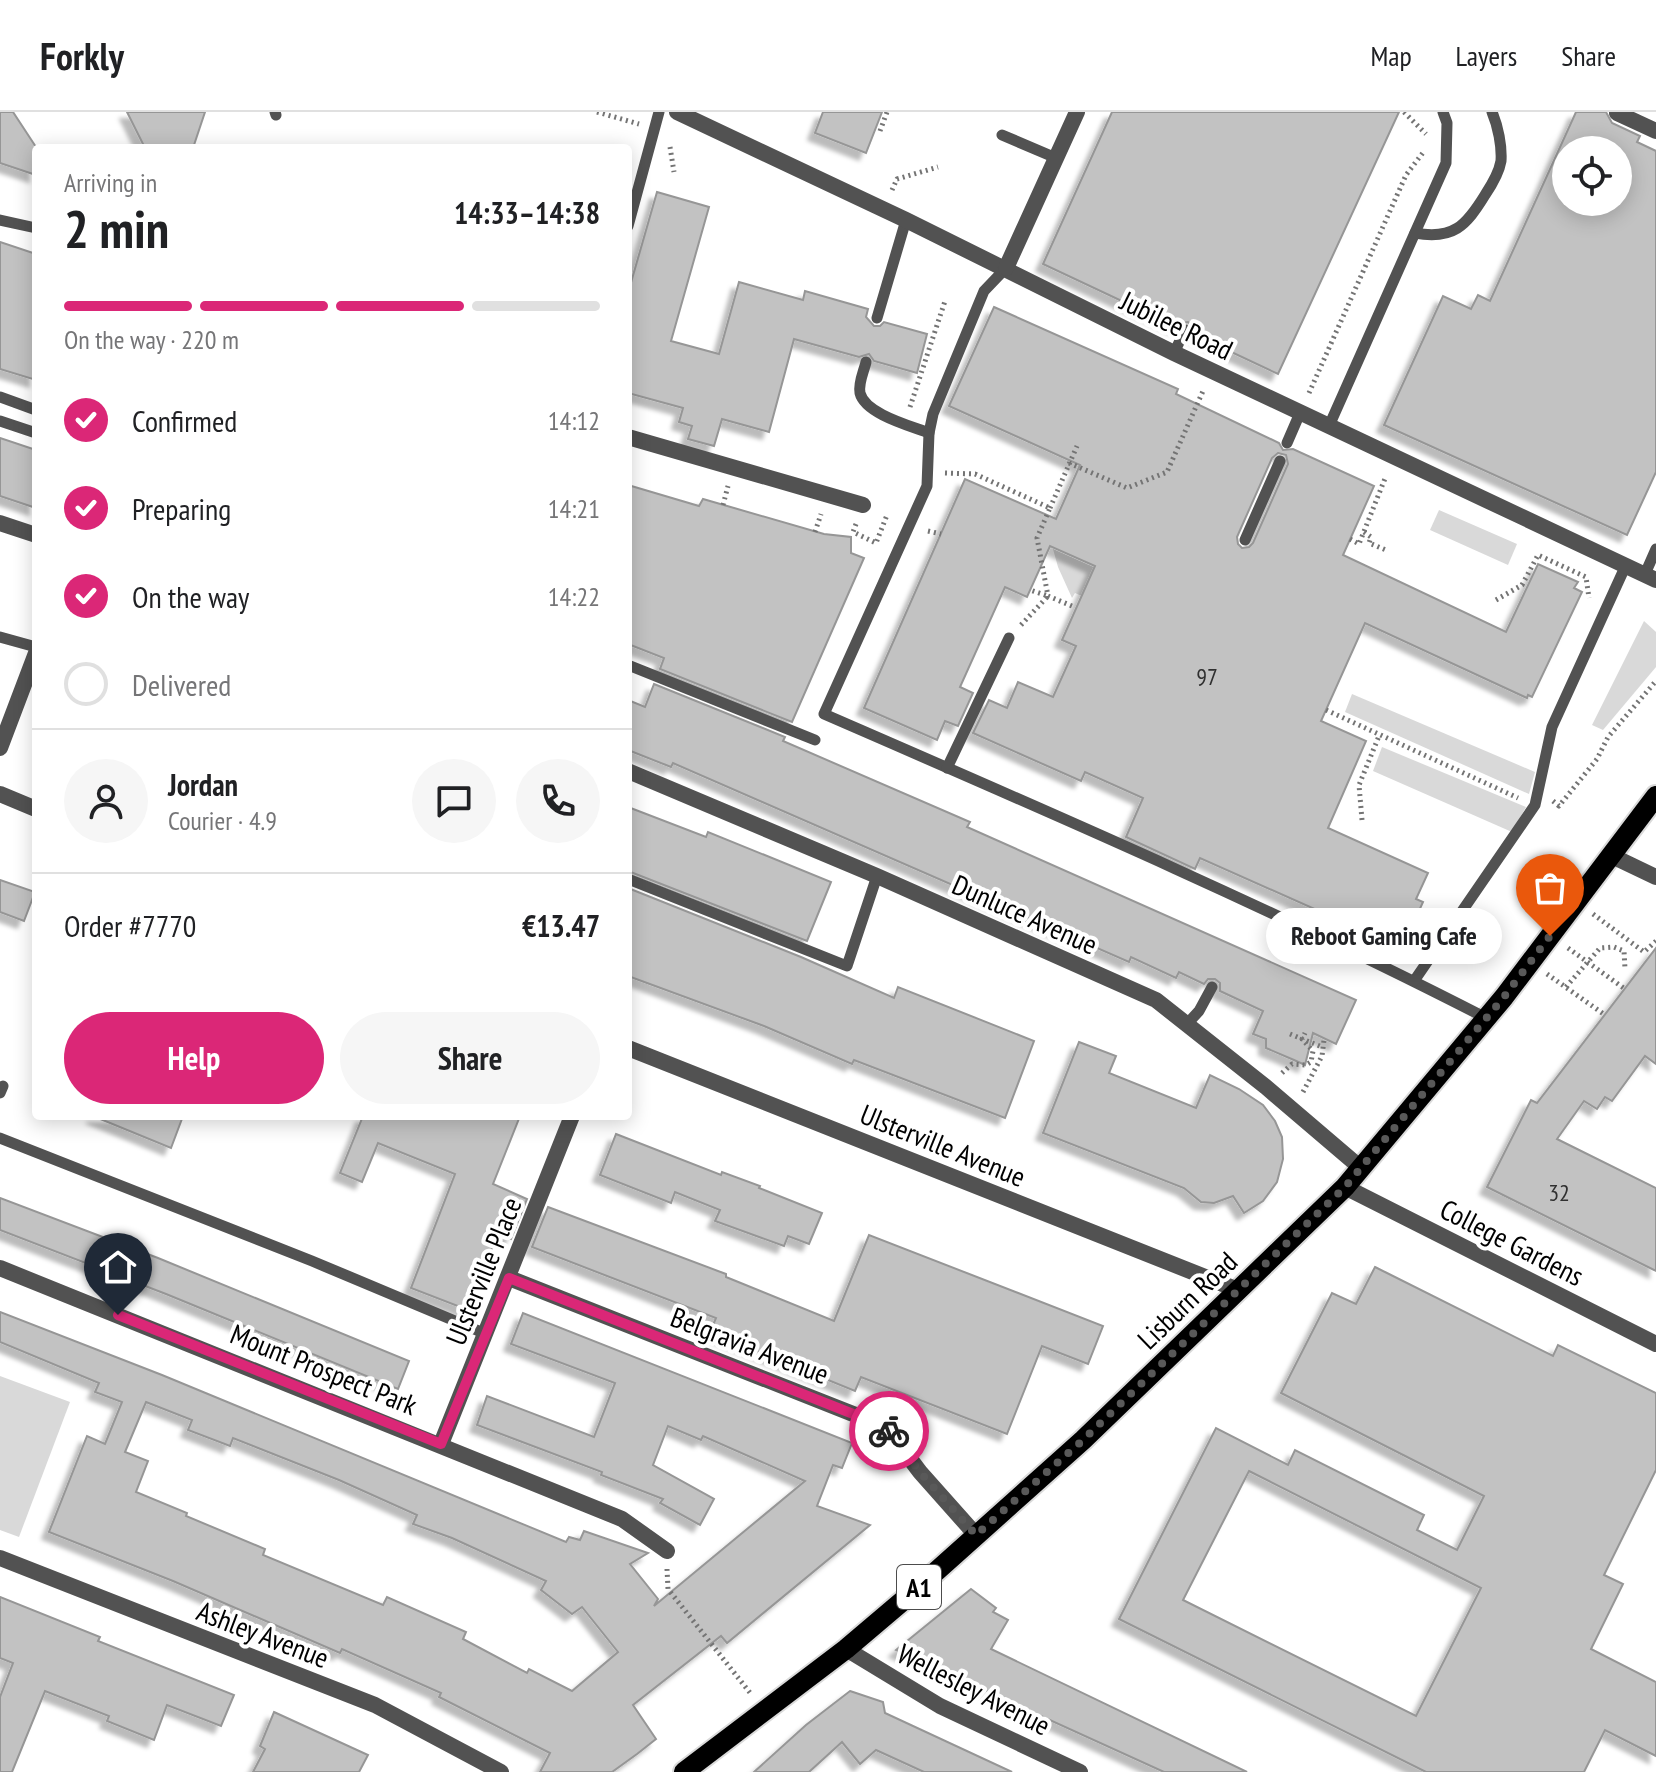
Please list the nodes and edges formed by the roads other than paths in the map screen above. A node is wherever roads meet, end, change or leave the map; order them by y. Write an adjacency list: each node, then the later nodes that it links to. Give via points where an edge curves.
1 (659, 112): 10 (lane)
2 (677, 112): 12 (street, Jubilee Road)
3 (1077, 112): 9 (street)
4 (1443, 112): 14 (lane, via 1446,163)
5 (1492, 112): 14 (lane, via 1501,162 1478,207 1463,226 1447,234)
6 (1617, 113): 7 (street)
7 (1656, 131)
8 (1002, 135): 9 (lane)
9 (1056, 158): 15 (street)
10 (632, 211)
11 (0, 220): 13 (lane)
12 (906, 220): 15 (street, Jubilee Road); 16 (lane)
13 (32, 227)
14 (1415, 233): 24 (lane)
15 (1006, 268): 18 (street, Jubilee Road); 26 (lane, via 984,291)
16 (877, 318)
17 (1185, 330): 18 (lane)
18 (1174, 353): 22 (street, Jubilee Road)
19 (866, 362): 26 (lane, via 860,395 867,404)
20 (0, 397): 21 (lane)
21 (32, 409)
22 (1300, 413): 24 (street, Jubilee Road); 28 (lane)
23 (0, 421): 25 (lane)
24 (1329, 426): 35 (street, Jubilee Road)
25 (32, 432)
26 (929, 433): 44 (lane, via 927,486 824,714)
27 (632, 438): 30 (street)
28 (1287, 443)
29 (1280, 461): 33 (lane)
30 (863, 505)
31 (0, 523): 32 (street)
32 (32, 534)
33 (1245, 540)
34 (1656, 549): 36 (lane)
35 (1626, 565): 36 (street, Jubilee Road); 53 (lane, via 1552,727 1535,805)
36 (1650, 577)
37 (0, 637): 39 (lane)
38 (1009, 638): 44 (lane)
39 (32, 649)
40 (32, 661): 43 (street)
41 (632, 667): 42 (lane)
42 (815, 740)
43 (0, 748)
44 (947, 768): 53 (lane)
45 (632, 773): 50 (street, Dunluce Avenue)
46 (0, 794): 48 (street)
47 (1656, 796): 49 (main road, Lisburn Road / A1)
48 (32, 807)
49 (1612, 856): 51 (street); 55 (main road, Lisburn Road / A1)
50 (877, 876): 52 (lane, via 847,966); 56 (street, Dunluce Avenue, via 1156,1000)
51 (1656, 877)
52 (632, 881)
53 (1414, 981): 55 (lane)
54 (1212, 987): 56 (lane)
55 (1486, 1018): 60 (main road, Lisburn Road / A1)
56 (1187, 1024): 60 (street, Dunluce Avenue)
57 (632, 1050): 64 (street, Ulsterville Avenue)
58 (570, 1120): 63 (street, Ulsterville Place)
59 (0, 1138): 65 (lane)
60 (1362, 1169): 61 (main road, Lisburn Road / A1)
61 (1345, 1187): 64 (main road, Lisburn Road / A1); 66 (street, College Gardens)
62 (0, 1268): 67 (street, Mount Prospect Park)
63 (509, 1278): 65 (street, Ulsterville Place); 68 (street, Belgravia Avenue, via 886,1427)
64 (1238, 1290): 68 (main road, Lisburn Road / A1)
65 (486, 1334): 67 (street, Ulsterville Place)
66 (1656, 1344)
67 (441, 1444): 69 (street, Mount Prospect Park, via 622,1519)
68 (976, 1535): 71 (main road, Lisburn Road / A1)
69 (667, 1551)
70 (2, 1563): 72 (street, Ashley Avenue, via 375,1705)
71 (846, 1649): 73 (main road, Lisburn Road / A1); 74 (street, Wellesley Avenue, via 940,1706)
72 (501, 1772)
73 (684, 1772)
74 (1080, 1772)

